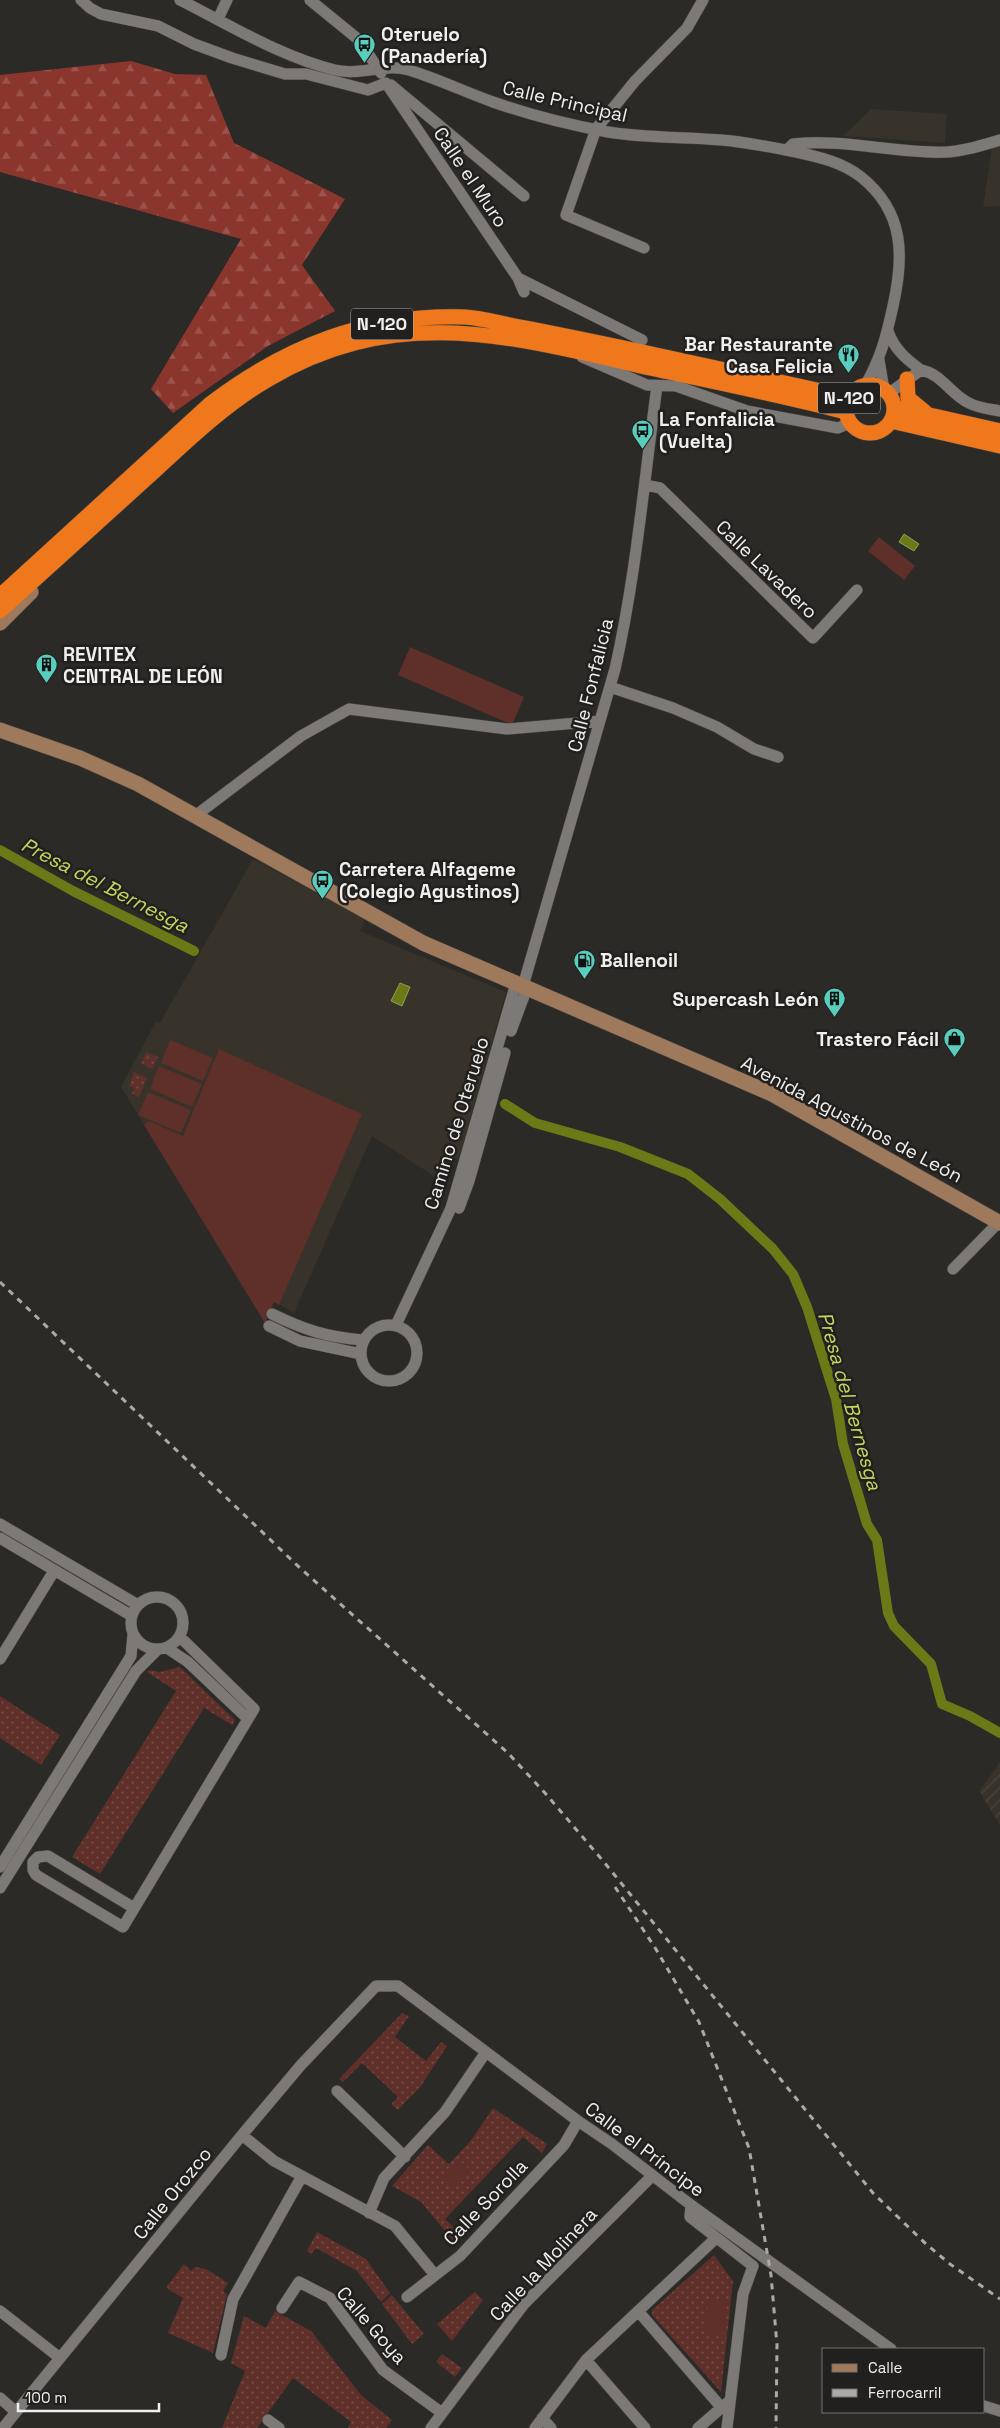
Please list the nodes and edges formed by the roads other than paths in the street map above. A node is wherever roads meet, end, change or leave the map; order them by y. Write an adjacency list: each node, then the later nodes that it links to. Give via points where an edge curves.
1 (81, 0): 8 (street, via 101,14 158,26 224,56 285,74 306,74 368,90)
2 (180, 0): 6 (street, Calle Principal)
3 (227, 0): 6 (street)
4 (310, 0): 7 (street, via 359,40)
5 (703, 0): 9 (street, via 687,28 635,81)
6 (218, 19): 7 (street, Calle Principal, via 288,54 334,70 360,73)
7 (378, 67): 8 (street, Calle el Muro); 9 (street, Calle Principal, via 407,70 494,102)
8 (386, 83): 12 (street); 14 (street, Calle el Muro)
9 (596, 129): 11 (street, Calle Principal, via 730,141); 13 (street, via 566,215)
10 (1000, 140): 11 (street, via 947,152 829,142 793,144)
11 (787, 150): 16 (street, Calle Principal, via 846,167 872,188 888,209 898,236 901,266)
12 (524, 196)
13 (644, 248)
14 (518, 278): 15 (street, Calle el Muro); 17 (street)
15 (524, 292)
16 (888, 331): 19 (street, Calle Principal); 20 (street, via 901,354)
17 (642, 340)
18 (558, 347): 22 (street, via 647,385); 25 (highway, N-120); 31 (highway, N-120, via 491,334 437,332 398,334 336,348 283,371 246,394 199,431)
19 (880, 360): 23 (street); 24 (street)
20 (921, 370): 21 (street); 26 (street, via 938,377 969,404)
21 (907, 379): 24 (street); 27 (highway, via 908,398)
22 (657, 386): 25 (street, via 676,386 762,414 838,428); 30 (street, Calle Fonfalicia)
23 (865, 386): 24 (highway, N-120, via 875,386); 25 (highway, N-120, via 856,390)
24 (889, 403): 25 (highway, N-120, via 881,430 870,433 858,430); 27 (highway, N-120); 29 (highway, N-120)
25 (848, 411): 33 (highway, N-120, via 553,332 466,317 415,319 367,326 293,351 230,389)
26 (1000, 411)
27 (933, 416): 28 (highway, N-120)
28 (1000, 432)
29 (1000, 446)
30 (646, 485): 32 (street, Calle Lavadero, via 660,488 813,638); 36 (street, Calle Fonfalicia, via 623,636)
31 (115, 507): 34 (highway, N-120); 35 (street)
32 (857, 590)
33 (0, 596)
34 (0, 611)
35 (0, 623)
36 (610, 687): 37 (street, Calle Fonfalicia); 39 (street, via 673,708 717,727 754,749)
37 (600, 721): 40 (street, via 507,728 349,709 302,736); 41 (street, Calle Fonfalicia)
38 (2, 730): 40 (street, Avenida Agustinos de León, via 110,770)
39 (778, 757)
40 (195, 816): 41 (street, Avenida Agustinos de León, via 404,934)
41 (522, 986): 42 (street, Avenida Agustinos de León, via 772,1094); 44 (street, Camino de Oteruelo, via 451,1208)
42 (999, 1223): 43 (street)
43 (953, 1269)
44 (399, 1326): 45 (street, via 383,1325 371,1330); 46 (street, via 412,1335 417,1352 413,1369 404,1377 393,1381 371,1375)
45 (363, 1340): 46 (street); 46 (street, via 332,1338 270,1320 300,1341)
46 (360, 1354)
47 (0, 1524): 50 (street)
48 (0, 1538): 49 (street)
49 (54, 1571): 51 (street); 55 (street)
50 (138, 1605): 51 (street); 53 (street, via 153,1597 162,1597 176,1605 183,1621)
51 (132, 1616): 52 (street)
52 (133, 1634): 54 (street, via 142,1646); 57 (street, via 131,1656)
53 (180, 1637): 54 (street); 56 (street, via 254,1710)
54 (162, 1649): 56 (street, via 188,1662); 58 (street, via 136,1671)
55 (0, 1659)
56 (248, 1720): 59 (street)
57 (0, 1867)
58 (0, 1888)
59 (134, 1908): 59 (street, via 48,1856 34,1862 36,1875 123,1927)
60 (376, 1986): 61 (street, Calle el Príncipe, via 398,1986); 64 (street, Calle Orozco, via 300,2065)
61 (486, 2052): 63 (street, Calle el Príncipe); 65 (street, via 445,2112)
62 (337, 2091): 65 (street)
63 (578, 2121): 67 (street, Calle el Príncipe); 71 (street, Calle Sorolla, via 564,2145 460,2256)
64 (242, 2135): 66 (street, via 274,2161); 78 (street, Calle Orozco)
65 (405, 2157): 69 (street, via 384,2178)
66 (302, 2176): 69 (street); 77 (street, via 233,2299)
67 (652, 2176): 68 (street, Calle el Príncipe); 85 (street, Calle la Molinera, via 524,2304)
68 (691, 2205): 70 (street, via 690,2217); 76 (street, Calle el Príncipe)
69 (370, 2213): 71 (street, via 394,2226)
70 (716, 2239): 75 (street); 81 (street, via 753,2266 743,2294)
71 (435, 2275): 72 (street, Calle Sorolla)
72 (407, 2298)
73 (282, 2308): 85 (street, Calle Goya, via 299,2282 330,2298 383,2370)
74 (0, 2311): 78 (street)
75 (638, 2311): 79 (street); 81 (street)
76 (891, 2348)
77 (221, 2355)
78 (60, 2358): 84 (street, Calle Orozco)
79 (586, 2360): 86 (street); 93 (street)
80 (0, 2398): 84 (street)
81 (726, 2404): 94 (street); 95 (street)
82 (985, 2406): 83 (street)
83 (1000, 2411)
84 (16, 2412): 88 (street, Calle Orozco)
85 (442, 2413): 90 (street, Calle la Molinera)
86 (542, 2418): 91 (street); 92 (street)
87 (268, 2420): 89 (street)
88 (3, 2428)
89 (279, 2428)
90 (431, 2428)
91 (535, 2428)
92 (550, 2428)
93 (645, 2428)
94 (698, 2428)
95 (727, 2428)

